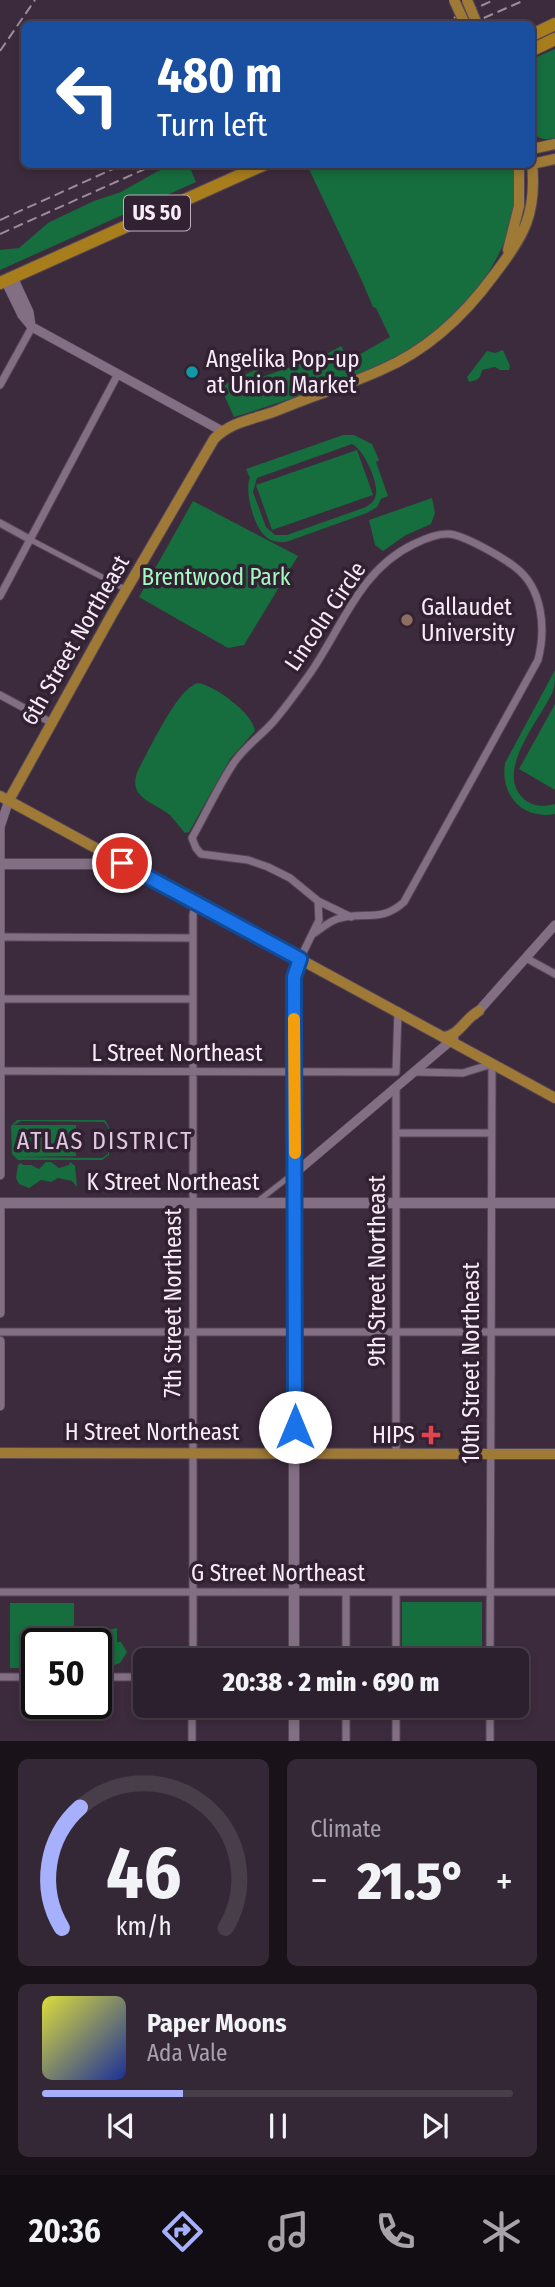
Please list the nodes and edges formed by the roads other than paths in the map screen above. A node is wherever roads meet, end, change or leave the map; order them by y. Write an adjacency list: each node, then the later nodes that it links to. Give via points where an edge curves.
1 (454, 0): 3 (main road, bridge)
2 (467, 0): 4 (main road, bridge)
3 (464, 21)
4 (476, 21)
5 (555, 24): 6 (highway)
6 (535, 34)
7 (555, 39): 8 (highway)
8 (535, 49)
9 (555, 144): 10 (main road)
10 (535, 148)
11 (555, 159): 12 (main road)
12 (535, 163)
13 (256, 168): 15 (highway, US 50)
14 (526, 168): 19 (main road, via 510,243 499,269 451,325 403,359 367,376)
15 (6, 280): 16 (street)
16 (32, 327): 17 (street); 18 (street)
17 (118, 374): 19 (street); 21 (street)
18 (0, 385)
19 (222, 431): 22 (main road, 6th Street Northeast)
20 (0, 523): 21 (street)
21 (31, 540): 22 (street); 23 (street)
22 (127, 590): 25 (main road, 6th Street Northeast)
23 (0, 596)
24 (0, 695): 25 (street)
25 (52, 723): 26 (main road, 6th Street Northeast)
26 (4, 798): 27 (main road); 28 (street, 6th Street Northeast)
27 (110, 856): 28 (main road, via 94,864); 30 (main road)
28 (0, 864): 34 (street, 6th Street Northeast)
29 (318, 901): 31 (street, Lincoln Circle); 31 (street, Lincoln Circle, via 268,867 201,854 192,838 234,763 308,677 378,568 420,541 440,534 458,536 516,567 534,591 543,629 538,660 404,902 385,915); 33 (street, via 319,920)
30 (196, 904): 35 (street, 7th Street Northeast); 37 (main road)
31 (351, 917): 33 (street, Lincoln Circle, via 339,918)
32 (555, 925): 36 (street)
33 (313, 934): 37 (street)
34 (0, 937): 35 (street); 39 (street, 6th Street Northeast)
35 (193, 938): 40 (street, 7th Street Northeast)
36 (526, 958): 38 (street); 42 (street)
37 (300, 959): 41 (main road); 47 (main road, via 294,977)
38 (555, 974)
39 (0, 999): 40 (street); 45 (street, 6th Street Northeast)
40 (193, 999): 46 (street, 7th Street Northeast)
41 (398, 1011): 43 (main road); 47 (street, L Street Northeast, via 396,1072)
42 (479, 1011): 43 (main road)
43 (447, 1039): 44 (main road); 48 (street)
44 (492, 1064): 48 (street, via 463,1073); 50 (main road); 52 (street, 10th Street Northeast)
45 (0, 1071): 46 (street, L Street Northeast); 54 (street, 6th Street Northeast)
46 (193, 1072): 47 (street, L Street Northeast); 55 (street, 7th Street Northeast)
47 (295, 1072): 53 (main road)
48 (416, 1072): 49 (street)
49 (396, 1088): 51 (street, 9th Street Northeast); 53 (street)
50 (555, 1098)
51 (397, 1133): 52 (street); 58 (street, 9th Street Northeast)
52 (491, 1133): 61 (street, 10th Street Northeast)
53 (295, 1172): 56 (street); 57 (main road)
54 (0, 1175)
55 (193, 1203): 56 (main road, K Street Northeast); 60 (main road, K Street Northeast); 64 (street, 7th Street Northeast)
56 (256, 1203): 57 (main road, K Street Northeast)
57 (295, 1203): 58 (main road, K Street Northeast); 65 (main road)
58 (397, 1203): 61 (main road, K Street Northeast); 66 (street, 9th Street Northeast)
59 (555, 1203): 61 (main road, K Street Northeast)
60 (0, 1204): 62 (street)
61 (491, 1204): 67 (street, 10th Street Northeast)
62 (0, 1314)
63 (0, 1332): 64 (street)
64 (193, 1332): 65 (street); 72 (street, 7th Street Northeast)
65 (295, 1332): 66 (street); 73 (main road)
66 (397, 1332): 67 (street); 74 (street, 9th Street Northeast)
67 (491, 1332): 68 (street); 75 (street, 10th Street Northeast)
68 (555, 1332)
69 (0, 1340): 70 (street)
70 (0, 1406)
71 (0, 1453): 72 (main road, H Street Northeast)
72 (193, 1453): 73 (main road, H Street Northeast); 78 (street, 7th Street Northeast)
73 (295, 1453): 74 (main road, H Street Northeast); 79 (main road)
74 (396, 1453): 75 (main road, H Street Northeast)
75 (490, 1453): 76 (main road, H Street Northeast); 82 (street, 10th Street Northeast)
76 (555, 1454)
77 (0, 1592): 78 (street, G Street Northeast)
78 (192, 1592): 79 (street, G Street Northeast); 84 (street, 7th Street Northeast)
79 (295, 1592): 80 (street, G Street Northeast); 85 (main road)
80 (346, 1592): 81 (street, G Street Northeast); 86 (street)
81 (397, 1592): 82 (street, G Street Northeast); 87 (street)
82 (490, 1592): 83 (street, G Street Northeast); 88 (street, 10th Street Northeast)
83 (555, 1592)
84 (192, 1648)
85 (294, 1648)
86 (346, 1648)
87 (396, 1648)
88 (490, 1648)
89 (0, 1676): 90 (street)
90 (21, 1677)
91 (112, 1677): 92 (street)
92 (133, 1677)
93 (192, 1718): 98 (street)
94 (294, 1718): 99 (main road)
95 (346, 1718): 100 (street)
96 (396, 1718): 101 (street)
97 (490, 1718): 102 (street)
98 (192, 1741)
99 (294, 1741)
100 (346, 1741)
101 (396, 1741)
102 (490, 1741)

